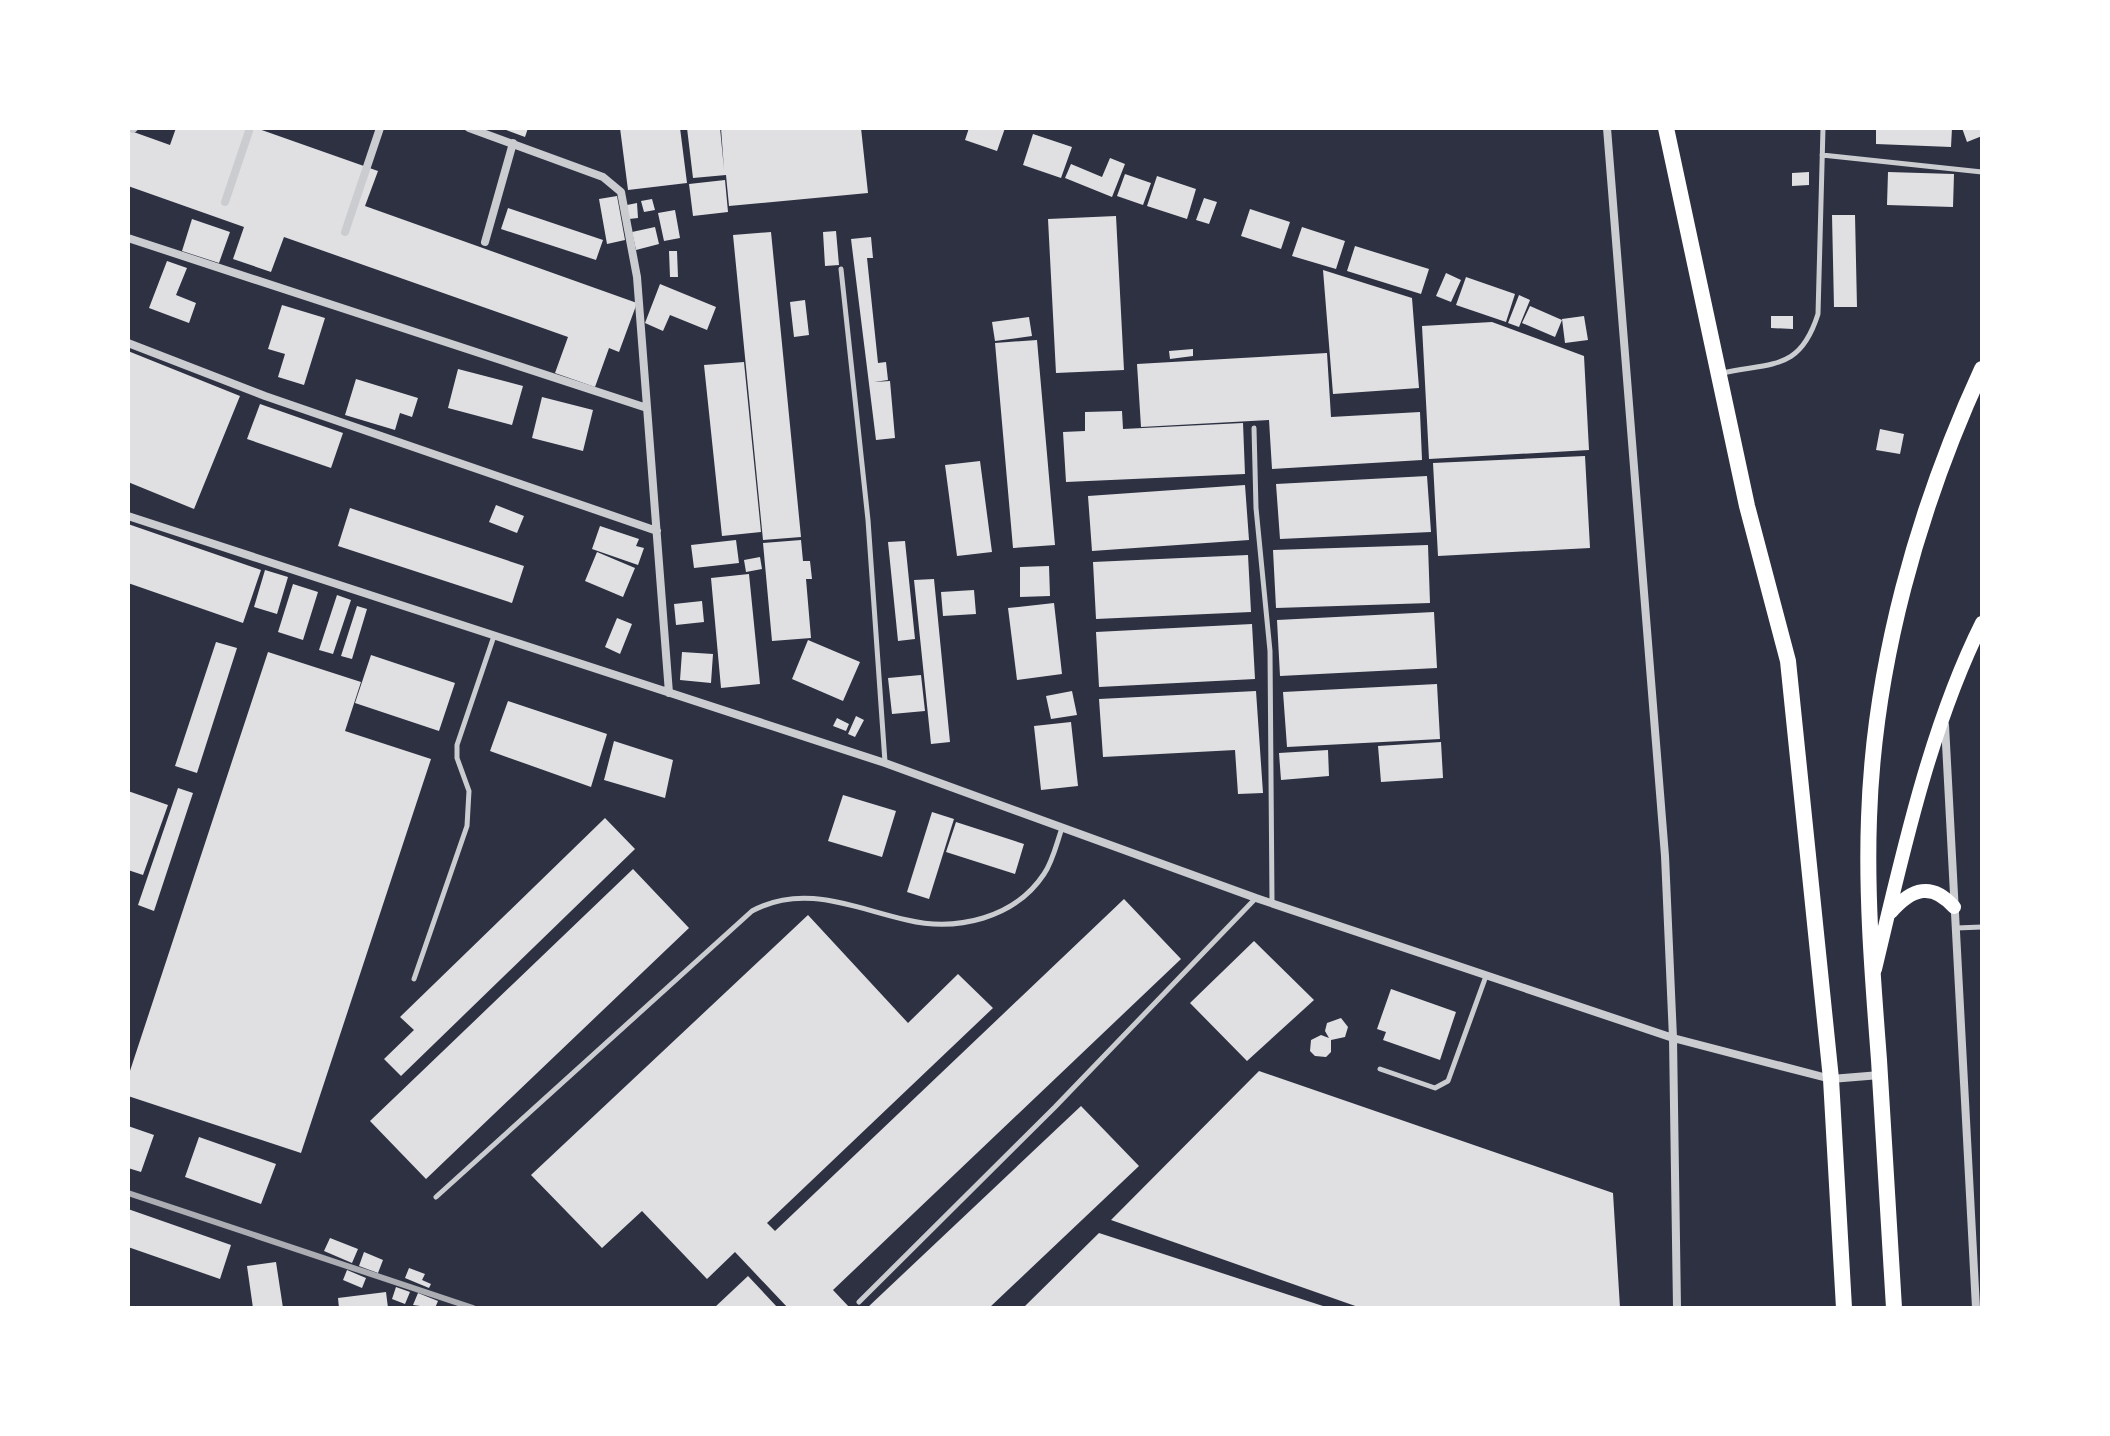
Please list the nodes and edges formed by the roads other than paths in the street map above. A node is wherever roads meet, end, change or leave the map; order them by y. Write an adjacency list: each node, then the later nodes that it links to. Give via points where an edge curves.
1 (250, 128): 10 (street)
2 (380, 128): 11 (street)
3 (469, 128): 7 (street)
4 (1607, 128): 37 (street, via 1665,856)
5 (1666, 128): 17 (highway)
6 (1823, 128): 8 (lane)
7 (513, 143): 13 (street); 18 (street, via 603,177 621,192 637,277)
8 (1822, 155): 9 (lane); 17 (lane, via 1818,314 1810,340 1794,359)
9 (1982, 172)
10 (225, 202)
11 (345, 232)
12 (128, 238): 18 (street)
13 (485, 242)
14 (841, 269): 26 (lane, via 868,520)
15 (128, 343): 21 (street, via 265,396)
16 (1982, 369): 35 (highway, via 1917,537 1892,640 1869,816)
17 (1718, 373): 40 (highway, via 1788,661)
18 (647, 408): 21 (street)
19 (1254, 428): 29 (lane, via 1270,651)
20 (128, 516): 23 (street)
21 (657, 531): 24 (street)
22 (1982, 623): 25 (main road, via 1960,667)
23 (494, 635): 24 (street); 36 (lane, via 457,745 469,791 467,826)
24 (669, 693): 26 (street)
25 (1945, 720): 30 (street); 31 (main road)
26 (885, 763): 27 (street)
27 (1062, 828): 28 (street); 41 (lane, via 1045,873 1018,905 972,923 911,921 802,896 772,900 752,911)
28 (1256, 898): 29 (street); 42 (lane)
29 (1272, 901): 34 (street)
30 (1954, 907): 31 (main road, via 1943,895 1923,889); 33 (street)
31 (1888, 915): 35 (main road)
32 (1982, 927): 33 (lane)
33 (1955, 928): 46 (street)
34 (1486, 976): 37 (street); 38 (lane, via 1448,1081 1435,1088)
35 (1873, 978): 39 (highway)
36 (414, 979)
37 (1673, 1038): 40 (street); 43 (street)
38 (1380, 1069)
39 (1880, 1075): 40 (street); 45 (highway)
40 (1831, 1079): 44 (highway)
41 (436, 1197)
42 (859, 1302)
43 (1677, 1308)
44 (1844, 1308)
45 (1894, 1308)
46 (1976, 1308)

